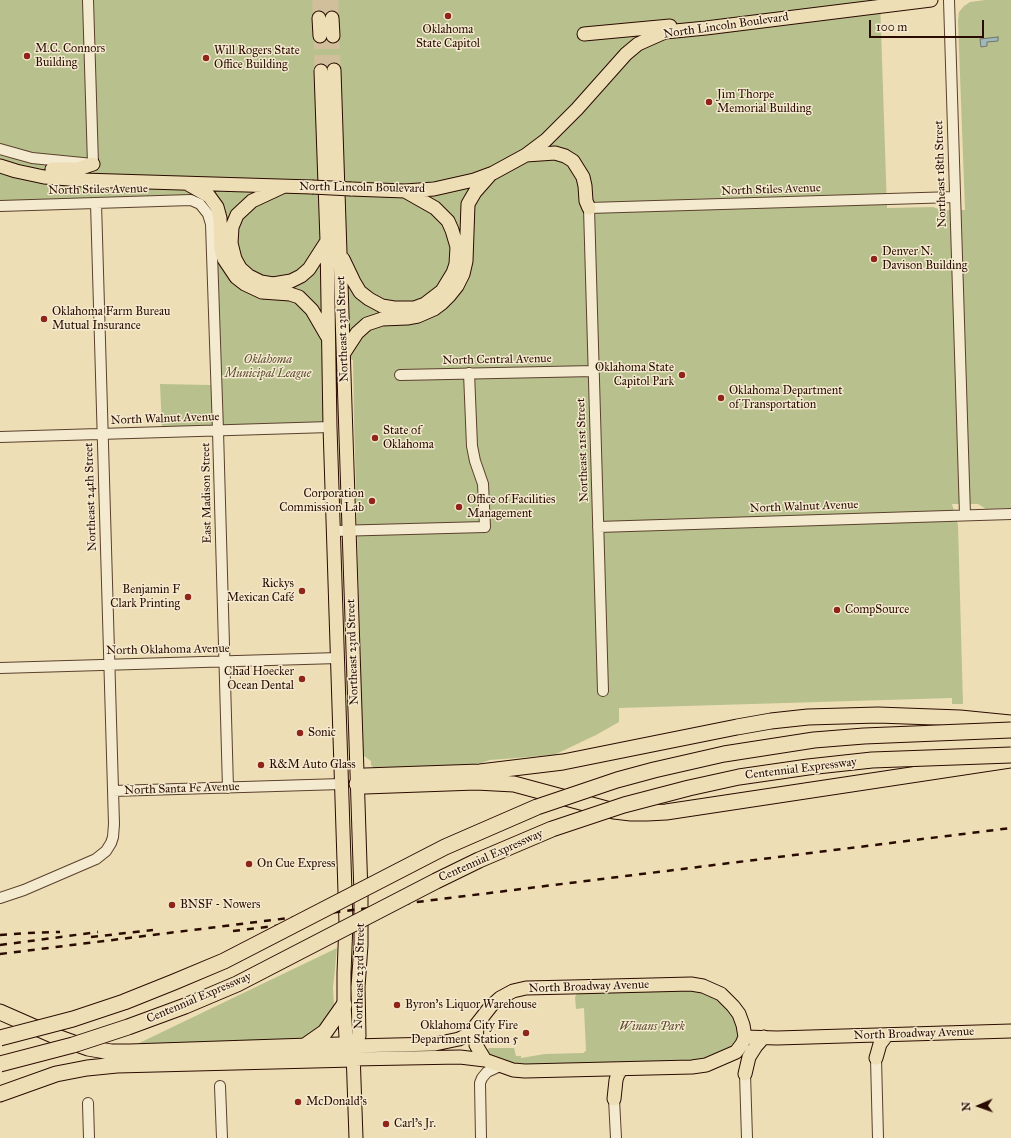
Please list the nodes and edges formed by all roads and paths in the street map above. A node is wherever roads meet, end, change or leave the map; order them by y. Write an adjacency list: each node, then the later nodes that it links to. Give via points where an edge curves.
1 (88, 0): 11 (street)
2 (931, 0): 5 (main road, North Lincoln Boulevard)
3 (949, 0): 16 (street, Northeast 18th Street)
4 (326, 18): 7 (main road)
5 (706, 28): 6 (main road, via 666,26); 9 (main road, North Lincoln Boulevard, via 665,32 638,44 555,132)
6 (584, 34)
7 (327, 36)
8 (0, 149): 11 (street, via 32,158)
9 (526, 155): 12 (main road, North Lincoln Boulevard); 20 (main road, via 555,153 573,161 584,177 586,202)
10 (0, 164): 11 (main road, via 16,163 63,170); 13 (main road, North Lincoln Boulevard, via 16,171 44,177)
11 (93, 164)
12 (493, 172): 15 (main road, North Lincoln Boulevard, via 446,187); 24 (main road, via 468,204 466,261 463,274 449,296 442,304 418,316 382,319 367,324 357,333)
13 (186, 183): 14 (main road, North Lincoln Boulevard); 23 (main road, via 209,196 217,207 221,250 236,277 262,292 300,297 312,310)
14 (282, 187): 15 (main road, North Lincoln Boulevard, bridge); 21 (main road, via 252,201 237,215 232,227 231,243 240,268 261,282 273,284 291,281 309,269)
15 (405, 191): 22 (main road, via 435,208 448,221 452,230 457,256 453,273 442,291 414,308 382,306 360,292)
16 (955, 197): 20 (street, North Stiles Avenue); 33 (street, Northeast 18th Street)
17 (197, 202): 18 (street, North Stiles Avenue, via 191,200); 29 (street, East Madison Street, via 206,210 211,224)
18 (96, 203): 19 (street, North Stiles Avenue); 30 (street, Northeast 24th Street)
19 (0, 206)
20 (589, 208): 25 (street, Northeast 21st Street)
21 (327, 241): 22 (main road, Northeast 23rd Street, via 328,71); 23 (main road, Northeast 23rd Street)
22 (340, 252): 24 (main road, Northeast 23rd Street)
23 (328, 339): 28 (main road, Northeast 23rd Street)
24 (344, 355): 36 (main road, Northeast 23rd Street)
25 (594, 371): 26 (street, North Central Avenue); 34 (street, Northeast 21st Street)
26 (470, 373): 27 (street, North Central Avenue); 36 (street, via 472,446 483,484 485,527)
27 (400, 375)
28 (330, 427): 29 (street, North Walnut Avenue); 35 (main road, Northeast 23rd Street)
29 (218, 431): 30 (street, North Walnut Avenue); 38 (street, East Madison Street)
30 (102, 434): 31 (street, North Walnut Avenue); 39 (street, Northeast 24th Street)
31 (0, 437)
32 (1011, 514): 33 (street, North Walnut Avenue)
33 (965, 515): 34 (street, North Walnut Avenue)
34 (598, 527): 41 (street, Northeast 21st Street)
35 (334, 531): 36 (street); 37 (main road, Northeast 23rd Street)
36 (350, 531): 47 (main road, Northeast 23rd Street)
37 (338, 658): 38 (street, North Oklahoma Avenue); 46 (main road, Northeast 23rd Street)
38 (224, 662): 39 (street, North Oklahoma Avenue); 48 (street, East Madison Street)
39 (110, 664): 40 (street, North Oklahoma Avenue); 49 (street, Northeast 24th Street)
40 (0, 668)
41 (603, 691)
42 (1011, 723): 47 (highway, via 878,715 808,717 737,727 563,762 480,772 365,776)
43 (1011, 730): 58 (highway, Centennial Expressway, bridge, via 814,740 724,754 617,780 538,807 445,847 224,961 174,982 73,1019)
44 (1011, 756): 63 (highway, Centennial Expressway, bridge, via 872,760 808,766 702,785 624,805 552,829 479,860 243,980 185,1006 73,1046)
45 (1011, 760): 47 (highway, bridge, via 666,812 614,811 507,783 365,786)
46 (341, 784): 47 (main road, North Santa Fe Avenue); 48 (street, North Santa Fe Avenue); 51 (main road, Northeast 23rd Street, via 346,923)
47 (357, 784): 60 (main road, Northeast 23rd Street, via 361,945 358,987 359,1036)
48 (228, 788): 49 (street, North Santa Fe Avenue)
49 (112, 791): 50 (street, North Santa Fe Avenue, via 113,837 102,856)
50 (0, 898)
51 (344, 1005): 59 (highway, via 325,1032); 60 (main road, Northeast 23rd Street, via 346,1037)
52 (0, 1012): 59 (highway, via 57,1037 111,1052)
53 (477, 1025): 56 (main road, North Broadway Avenue, via 500,998 526,988 691,984 721,994 739,1014); 60 (main road, North Broadway Avenue, via 459,1040); 62 (main road, via 476,1045)
54 (1011, 1031): 55 (main road, North Broadway Avenue)
55 (887, 1035): 57 (main road, North Broadway Avenue); 61 (main road, via 880,1044)
56 (745, 1037): 57 (main road, North Broadway Avenue); 65 (main road, via 736,1052 706,1065)
57 (764, 1037): 66 (main road, via 749,1057)
58 (0, 1038)
59 (306, 1046): 60 (highway)
60 (353, 1053): 62 (main road); 68 (highway, via 101,1066 56,1074); 73 (main road)
61 (876, 1058): 77 (street)
62 (484, 1060): 64 (main road)
63 (0, 1064)
64 (500, 1066): 65 (main road, via 525,1071); 74 (street, via 487,1072 480,1083)
65 (622, 1069): 69 (main road, via 616,1080)
66 (745, 1074): 76 (street)
67 (220, 1086): 72 (street)
68 (0, 1094)
69 (614, 1099): 75 (street)
70 (88, 1103): 71 (street)
71 (89, 1138)
72 (222, 1138)
73 (356, 1138)
74 (481, 1138)
75 (616, 1138)
76 (747, 1138)
77 (878, 1138)

